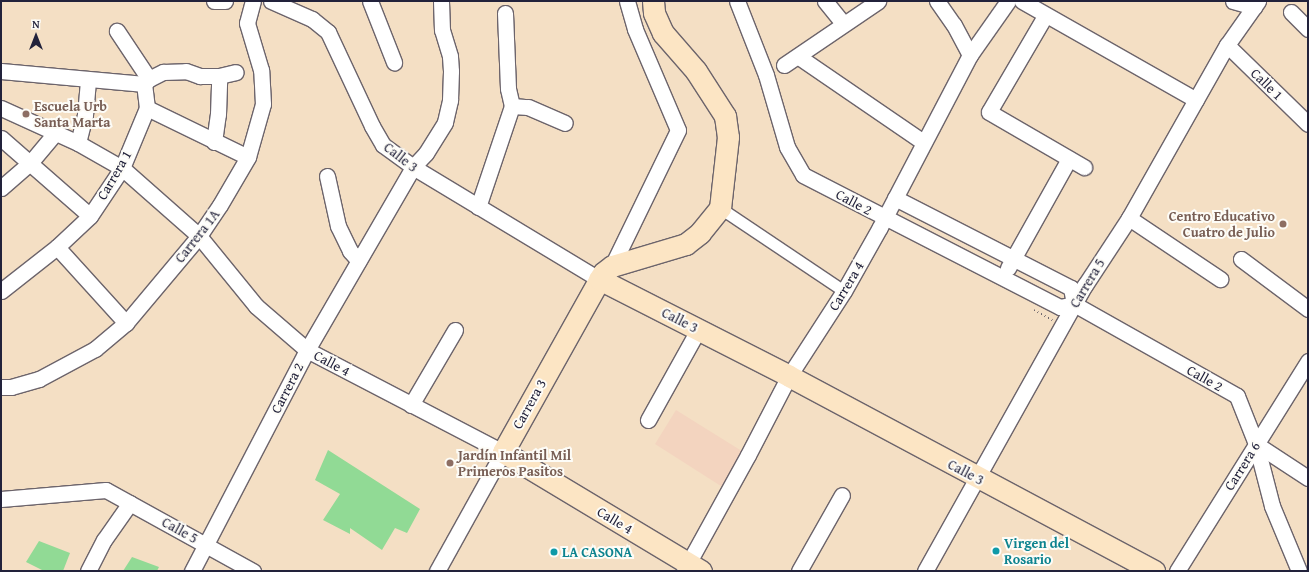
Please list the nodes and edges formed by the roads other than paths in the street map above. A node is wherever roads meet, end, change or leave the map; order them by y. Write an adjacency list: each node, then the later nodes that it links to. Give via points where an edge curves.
1 (214, 1): 2 (street)
2 (226, 1)
3 (253, 1): 44 (street, Carrera 1A, via 247,23 261,70 263,104)
4 (271, 1): 47 (street, Calle 3, via 312,19 328,32 383,145)
5 (370, 1): 26 (street)
6 (442, 1): 47 (street, Carrera 2, via 442,30 450,56 450,100 445,122 426,154)
7 (626, 1): 63 (street, Carrera 3, via 635,30 678,126 677,136)
8 (654, 1): 54 (main road, via 654,13 663,33 696,71 725,116 728,137)
9 (738, 1): 56 (street, Calle 2, via 766,75 787,147 803,175)
10 (825, 1): 20 (street)
11 (878, 1): 20 (street)
12 (937, 1): 24 (street)
13 (1008, 1): 24 (street, Carrera 4)
14 (1022, 1): 19 (street)
15 (1233, 1): 16 (street)
16 (1256, 4): 23 (street, Carrera 5)
17 (1291, 12): 21 (street)
18 (505, 13): 34 (street, via 508,88)
19 (1045, 16): 33 (street); 45 (street, via 990,112)
20 (843, 23): 25 (street)
21 (1308, 29)
22 (117, 31): 32 (street, Carrera 1)
23 (1227, 45): 33 (street, Carrera 5); 38 (street, Calle 1)
24 (970, 55): 42 (street, Carrera 4)
25 (799, 57): 27 (street); 42 (street)
26 (394, 62)
27 (784, 65)
28 (1, 71): 31 (street)
29 (236, 72): 30 (street)
30 (219, 76): 32 (street, via 200,76 186,71 164,72); 41 (street)
31 (88, 80): 32 (street); 43 (street, via 85,115)
32 (146, 81): 36 (street, Carrera 1)
33 (1196, 100): 57 (street, Carrera 5)
34 (512, 106): 37 (street, via 528,107); 53 (street)
35 (1, 108): 39 (street, Calle 4)
36 (147, 108): 41 (street); 49 (street, Carrera 1)
37 (565, 123)
38 (1308, 124)
39 (56, 132): 43 (street, Calle 4); 46 (street)
40 (1, 138): 46 (street)
41 (214, 142): 44 (street)
42 (923, 142): 52 (street, Carrera 4)
43 (78, 143): 49 (street, Calle 4)
44 (248, 157): 58 (street, Carrera 1A, via 220,206)
45 (1069, 159): 48 (street); 60 (street)
46 (30, 162): 51 (street); 55 (street)
47 (413, 167): 53 (street, Calle 3); 62 (street, Carrera 2)
48 (1084, 167)
49 (122, 168): 55 (street, Carrera 1); 58 (street, Calle 4)
50 (327, 176): 62 (street, via 338,226 350,251)
51 (1, 188)
52 (895, 198): 56 (street, Carrera 4); 60 (street, Calle 2)
53 (478, 207): 63 (street, Calle 3)
54 (720, 208): 63 (main road, via 700,233 686,244); 67 (street)
55 (90, 216): 59 (street, Carrera 1)
56 (885, 218): 64 (street, Calle 2); 67 (street, Carrera 4)
57 (1129, 218): 65 (street); 68 (street, Carrera 5)
58 (199, 236): 70 (street, Carrera 1A); 73 (street, Calle 4, via 256,306)
59 (57, 247): 66 (street, Carrera 1); 70 (street)
60 (1013, 259): 64 (street); 68 (street, Calle 2, via 1071,288)
61 (1241, 259): 69 (street)
62 (359, 261): 73 (street, Carrera 2)
63 (605, 272): 72 (main road, Calle 3); 80 (main road, Carrera 3)
64 (1003, 278): 68 (street, Calle 2, via 1060,307)
65 (1220, 279)
66 (1, 291)
67 (844, 291): 75 (street, Carrera 4)
68 (1074, 304): 79 (street, Calle 2, via 1237,396); 81 (street, Carrera 5)
69 (1308, 309)
70 (126, 323): 76 (street, Carrera 1A, via 95,349 39,379 11,388)
71 (455, 330): 77 (street)
72 (698, 330): 75 (main road, Calle 3); 78 (street)
73 (307, 350): 77 (street, Calle 4); 86 (street, Carrera 2)
74 (1308, 360): 79 (street, Carrera 6)
75 (789, 376): 81 (main road, Calle 3); 87 (street, Carrera 4)
76 (1, 387)
77 (411, 405): 80 (street, Calle 4)
78 (648, 420)
79 (1256, 444): 82 (street); 95 (street, Carrera 6); 96 (street, Calle 2, via 1272,506)
80 (503, 452): 87 (main road, Calle 4); 91 (street, Carrera 3)
81 (977, 478): 93 (street, Carrera 5); 94 (main road, Calle 3)
82 (1308, 478)
83 (842, 495): 92 (street)
84 (1, 499): 85 (street, Calle 5, via 106,490)
85 (130, 503): 86 (street, Calle 5); 88 (street, via 104,540)
86 (206, 545): 89 (street, Carrera 2); 90 (street, Calle 5)
87 (691, 569)
88 (88, 571)
89 (192, 571)
90 (253, 571)
91 (437, 571)
92 (799, 571)
93 (925, 571)
94 (1154, 571)
95 (1177, 571)
96 (1299, 571)

